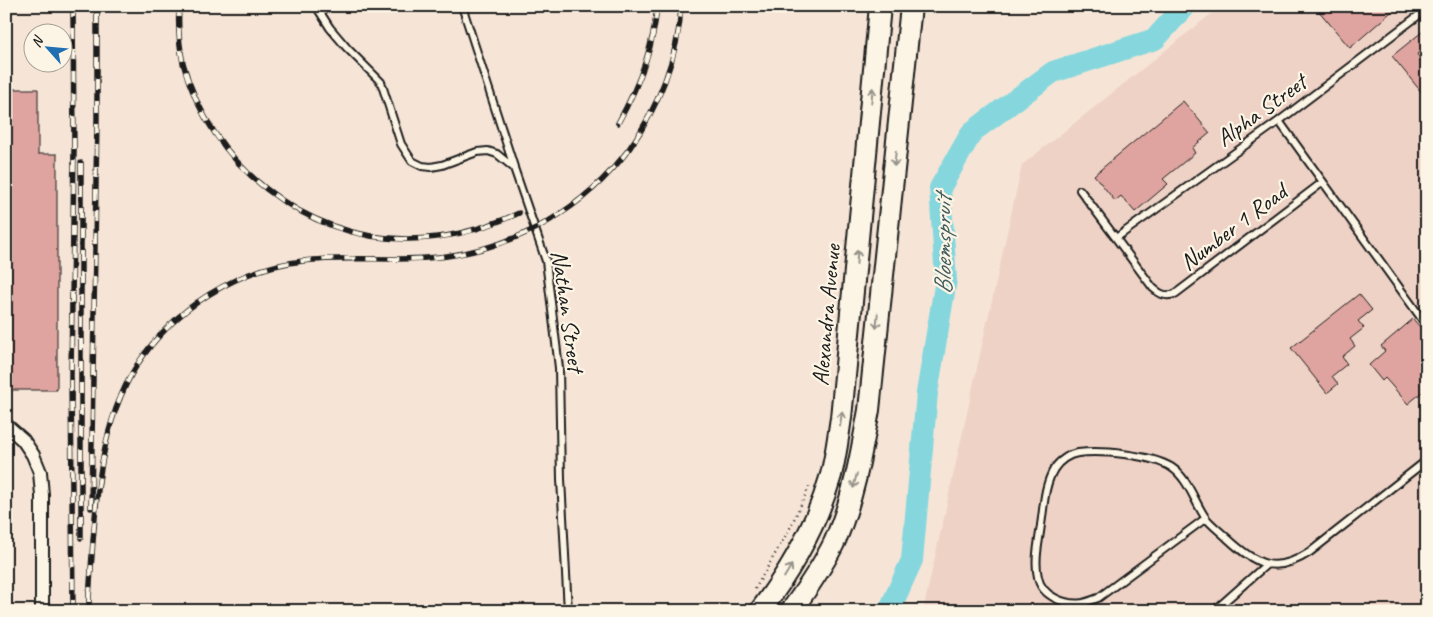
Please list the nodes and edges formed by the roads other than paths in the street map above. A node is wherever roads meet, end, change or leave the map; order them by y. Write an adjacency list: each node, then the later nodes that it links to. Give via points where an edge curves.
1 (316, 6): 7 (lane, via 347,48 381,82 401,144 412,161 431,167 477,152 488,152 497,154)
2 (462, 6): 7 (lane, Nathan Street)
3 (880, 6): 16 (highway, Alexandra Avenue, one-way to 3, via 785,575 812,525 837,449)
4 (911, 6): 19 (highway, one-way to 19, via 869,410 862,448 855,483 834,542)
5 (1427, 9): 6 (lane, Alpha Street)
6 (1279, 121): 8 (lane); 10 (lane, Alpha Street)
7 (514, 168): 18 (lane, Nathan Street, via 546,261 559,368)
8 (1323, 182): 10 (lane, Number 1 Road, via 1175,294 1163,296 1152,288); 11 (lane)
9 (1080, 190): 10 (lane)
10 (1116, 238)
11 (1427, 326)
12 (6, 425): 17 (street, via 23,440 40,472)
13 (1427, 460): 15 (lane, via 1296,562)
14 (1206, 518): 14 (lane, via 1183,479 1172,468 1142,456 1076,453 1064,458 1054,468 1046,486 1036,563 1038,580 1056,599 1083,603 1098,598); 15 (lane, via 1251,558)
15 (1267, 564): 20 (lane)
16 (754, 605)
17 (42, 611)
18 (568, 611)
19 (791, 611)
20 (1214, 611)

